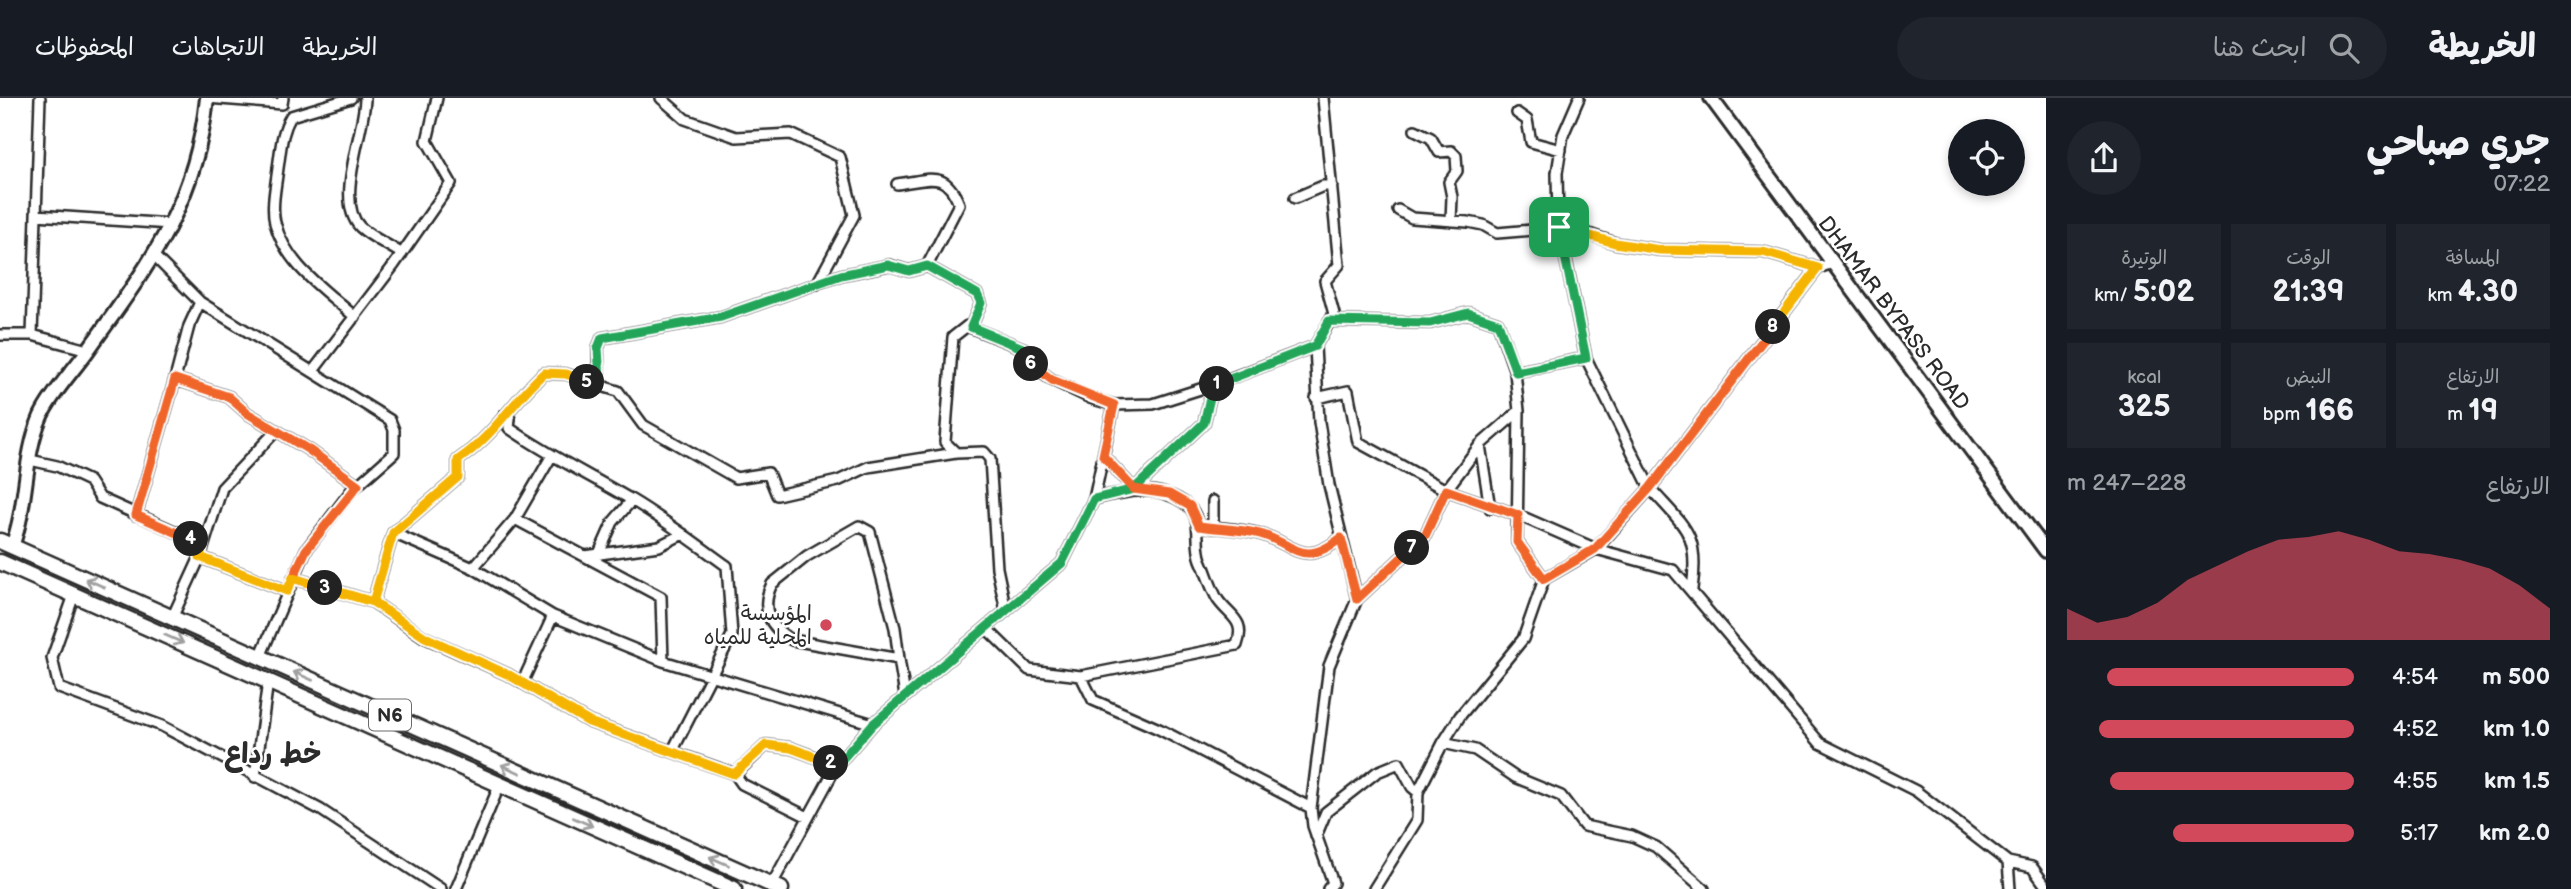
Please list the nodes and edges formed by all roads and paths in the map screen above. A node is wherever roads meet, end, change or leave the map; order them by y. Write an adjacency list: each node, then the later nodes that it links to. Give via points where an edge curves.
1 (40, 98): 18 (street)
2 (207, 98): 3 (street, via 282,104); 20 (main road, via 188,190)
3 (283, 98)
4 (351, 98): 29 (street, via 291,116 281,141 275,223 291,258)
5 (365, 98): 22 (street, via 352,164 353,213 358,225)
6 (437, 98): 22 (street, via 427,141 451,183)
7 (661, 98): 27 (street, via 685,119 736,137 791,134 840,157 854,215)
8 (1323, 98): 15 (street)
9 (1579, 98): 13 (street)
10 (1711, 98): 24 (main road, DHAMAR BYPASS ROAD)
11 (1517, 113): 13 (street, via 1527,120 1531,142)
12 (1415, 130): 19 (street, via 1431,138 1439,152 1450,151 1455,156 1457,172 1449,184)
13 (1561, 150): 21 (street)
14 (897, 184): 25 (street, via 940,178 952,185 959,204)
15 (1332, 186): 16 (street); 30 (street, via 1339,265 1325,281 1334,314)
16 (1295, 198)
17 (1398, 210): 19 (street, via 1412,218)
18 (36, 215): 20 (street); 33 (street)
19 (1451, 221): 21 (street, via 1483,225 1497,233)
20 (171, 224): 23 (main road)
21 (1559, 227): 26 (street, via 1660,250 1763,252); 36 (street)
22 (402, 254): 29 (street)
23 (154, 256): 28 (street); 35 (main road)
24 (1833, 263): 26 (street); 71 (main road, DHAMAR BYPASS ROAD)
25 (927, 266): 27 (street, via 909,271 888,265); 31 (street, via 977,294 981,303)
26 (1818, 268): 53 (street)
27 (817, 284): 40 (street, via 721,317 602,338 598,348 600,380)
28 (200, 302): 37 (street); 39 (street)
29 (355, 317): 37 (street)
30 (1329, 321): 34 (street); 38 (street, via 1430,323 1468,313 1498,323)
31 (971, 327): 43 (street, via 1025,349 1027,362 1052,380); 48 (street, via 953,337 946,442)
32 (0, 335): 33 (street)
33 (32, 335): 35 (street)
34 (1315, 346): 41 (street); 42 (street)
35 (88, 350): 51 (main road, via 42,415)
36 (1586, 358): 38 (street); 53 (street)
37 (313, 371): 52 (street, via 390,420 394,430 394,453)
38 (1516, 372): 44 (street)
39 (175, 379): 46 (street, via 229,397); 60 (street)
40 (592, 383): 45 (street, via 566,374 544,373); 48 (street, via 618,391 643,425 736,478 768,473 777,495 838,481 868,467)
41 (1213, 385): 43 (street, via 1153,404); 54 (street, via 1204,423)
42 (1316, 398): 55 (street, via 1348,391 1358,442); 67 (street)
43 (1114, 405): 49 (street)
44 (1519, 411): 47 (street); 61 (street)
45 (504, 415): 50 (street, via 510,419 509,428); 65 (street, via 484,443 458,460 458,477)
46 (275, 432): 52 (street); 69 (street, via 222,488)
47 (1480, 444): 55 (street); 59 (street)
48 (957, 453): 83 (street, via 984,452 990,459 997,568)
49 (1103, 456): 54 (street); 56 (street)
50 (551, 457): 57 (street); 62 (street)
51 (30, 460): 60 (street, via 89,481 100,498); 68 (main road, via 21,522)
52 (358, 485): 76 (street, via 306,550)
53 (1650, 488): 70 (street); 78 (street, via 1692,536)
54 (1134, 489): 56 (street); 63 (street, via 1169,494 1190,506)
55 (1446, 490): 59 (street); 81 (street, via 1425,536)
56 (1094, 499): 83 (street, via 1062,563)
57 (632, 500): 66 (street); 73 (street, via 613,522)
58 (1213, 501): 64 (street)
59 (1490, 508): 61 (street)
60 (136, 515): 69 (street)
61 (1518, 515): 70 (street); 77 (street, via 1517,542)
62 (515, 519): 73 (street); 75 (street)
63 (1199, 526): 64 (street); 90 (street, via 1198,553 1219,601 1234,613 1241,635 1237,645)
64 (1213, 528): 67 (street, via 1261,534 1306,553 1325,550)
65 (393, 533): 75 (street); 82 (street)
66 (683, 534): 73 (street, via 659,545); 91 (street, via 727,566 732,635)
67 (1341, 538): 81 (street)
68 (6, 544): 85 (main road, N6, one-way to 68)
69 (203, 544): 72 (street)
70 (1595, 549): 77 (street); 78 (street, via 1673,569)
71 (2046, 551)
72 (200, 557): 79 (street); 85 (street)
73 (597, 558): 89 (street, via 662,597)
74 (0, 562): 80 (main road, N6)
75 (473, 568): 84 (street)
76 (293, 578): 79 (street); 82 (street)
77 (1544, 579): 97 (street, via 1523,639)
78 (1692, 589): 110 (street, via 1714,621 1820,743 1916,791)
79 (287, 591): 87 (street)
80 (75, 595): 92 (main road, N6, one-way to 92); 102 (street, via 52,657 59,688 162,726)
81 (1357, 599): 107 (street, via 1329,666)
82 (373, 602): 93 (street, via 425,637)
83 (1006, 611): 86 (street)
84 (553, 616): 89 (street); 93 (street)
85 (172, 618): 87 (main road, N6)
86 (986, 628): 90 (street, via 1029,670); 94 (street)
87 (260, 657): 96 (main road, N6, one-way to 87)
88 (899, 659): 88 (street, via 783,635 774,628 766,609 772,584 841,534 859,526 870,532); 94 (street)
89 (663, 661): 91 (street)
90 (1081, 676): 107 (street, via 1093,701 1159,729)
91 (709, 677): 95 (street); 98 (street)
92 (268, 681): 99 (main road, N6); 102 (street)
93 (522, 683): 98 (street, via 589,722)
94 (905, 696): 95 (street)
95 (873, 724): 100 (street)
96 (440, 738): 99 (main road); 103 (main road, N6, one-way to 96)
97 (1443, 743): 105 (street); 118 (street, via 1475,750 1515,777 1561,796 1584,826 1632,836 1656,847)
98 (673, 750): 101 (street)
99 (428, 753): 104 (main road, N6)
100 (837, 765): 101 (street, via 791,748 766,745); 108 (street)
101 (734, 774): 108 (street, via 742,784)
102 (255, 777): 113 (street, via 321,810)
103 (535, 779): 106 (main road); 112 (main road, N6, one-way to 103)
104 (500, 785): 106 (main road, N6); 114 (street)
105 (1418, 792): 109 (street, via 1399,763 1377,772 1326,813); 117 (street, via 1417,820)
106 (525, 796): 115 (main road, N6, one-way to 115)
107 (1311, 808): 109 (street)
108 (808, 817): 112 (street)
109 (1316, 836): 116 (street, via 1332,883)
110 (2008, 862): 111 (street, via 2032,867); 119 (street)
111 (2046, 886)
112 (774, 888)
113 (442, 889)
114 (456, 889)
115 (734, 889)
116 (1328, 889)
117 (1374, 889)
118 (1704, 889)
119 (2010, 889)

